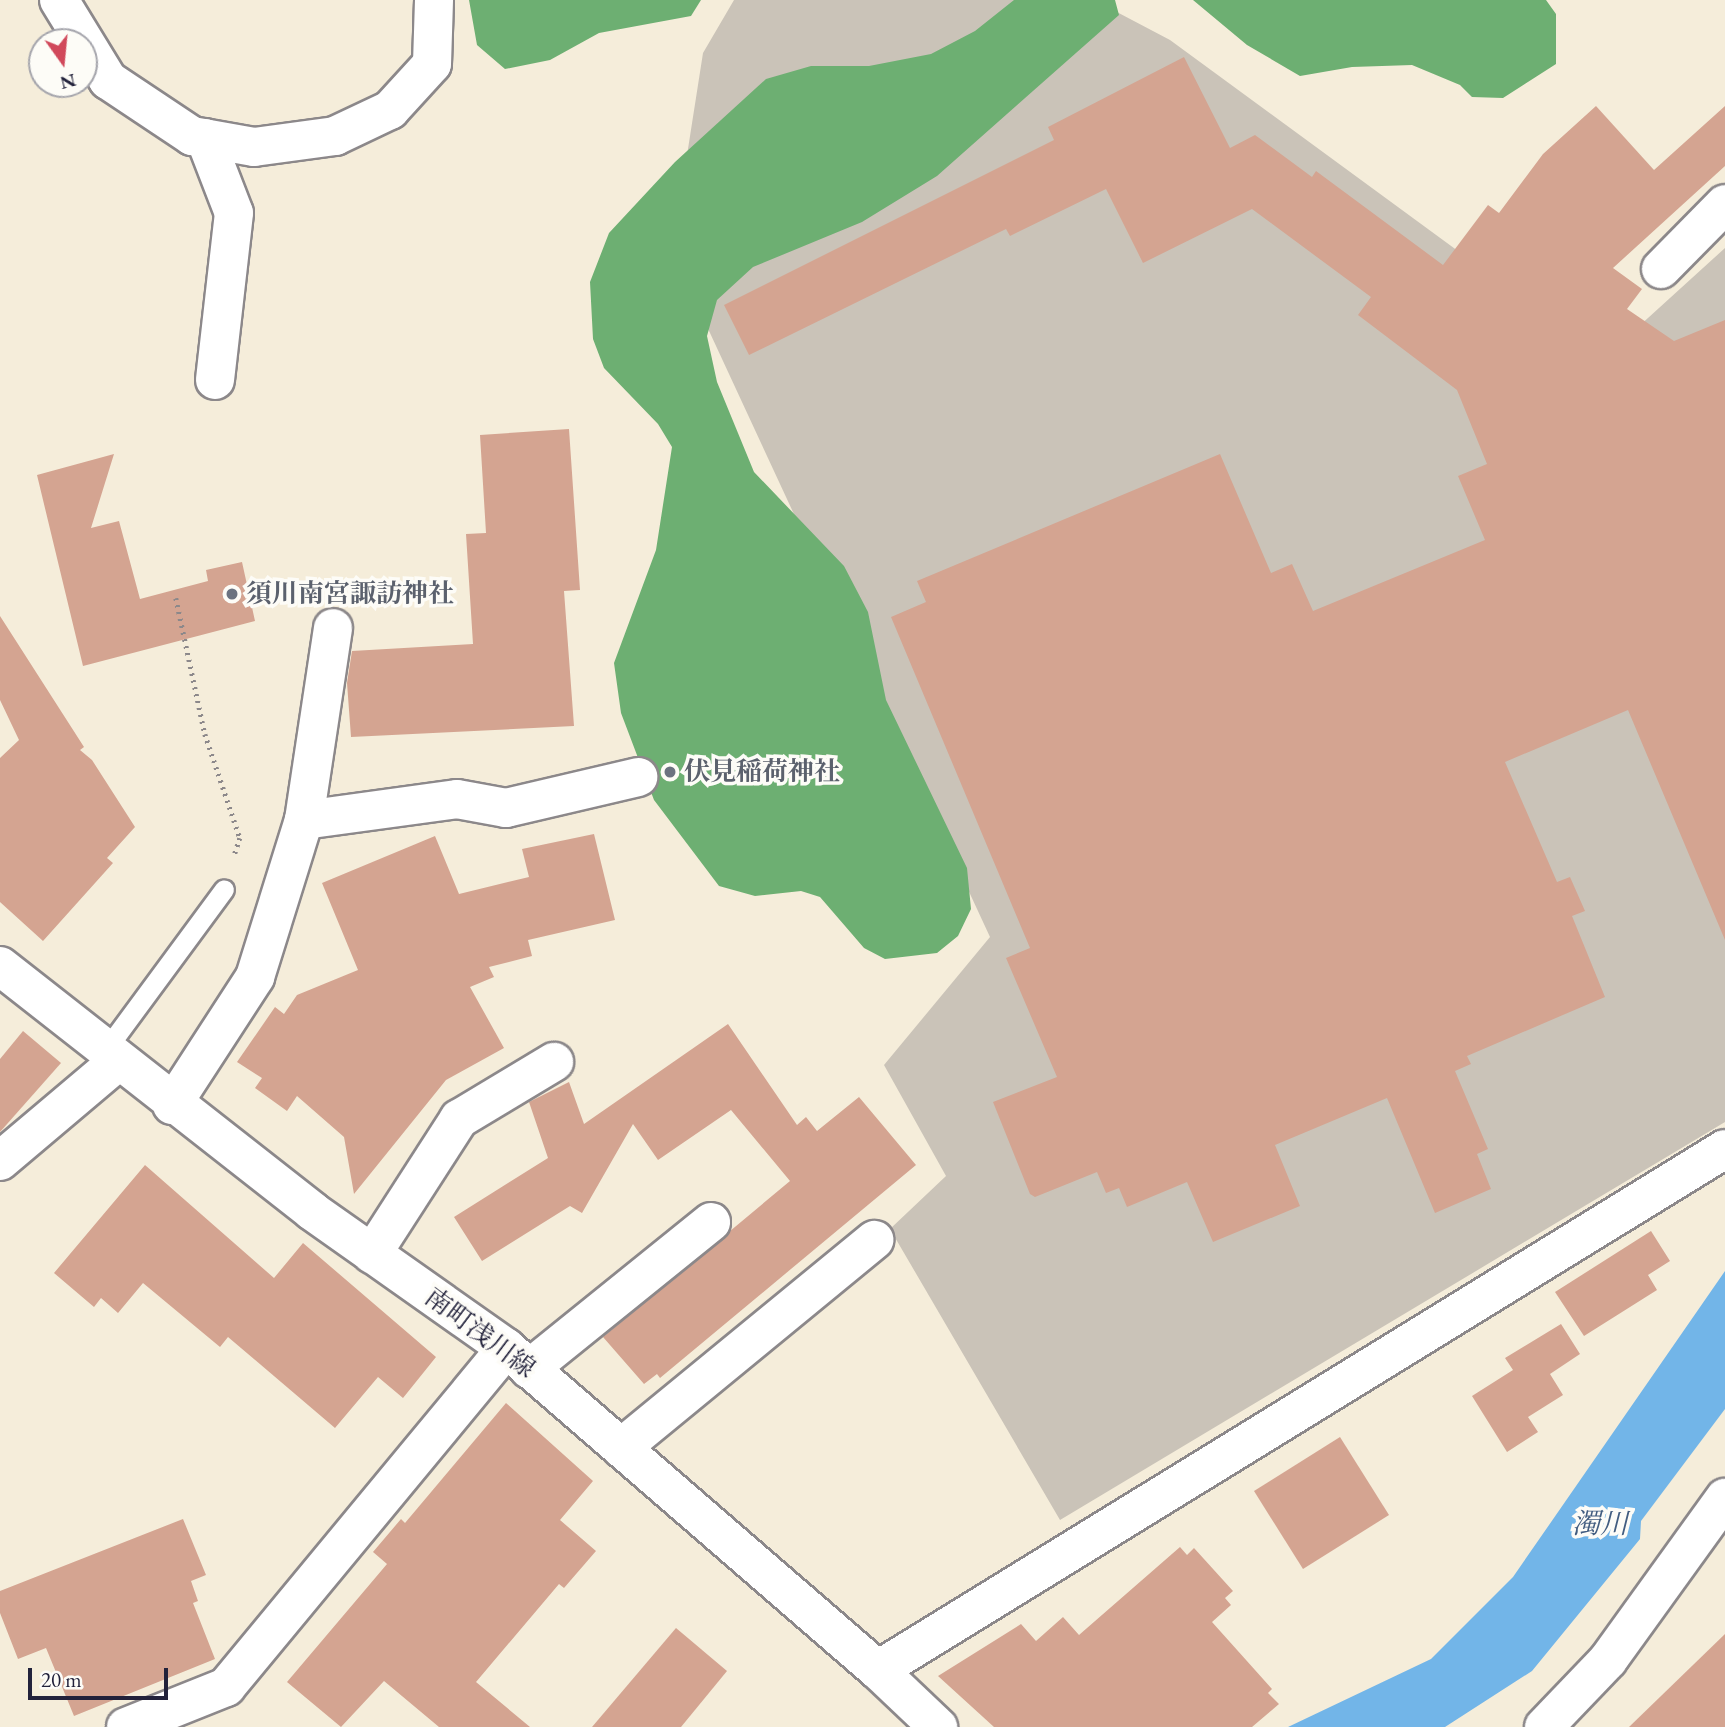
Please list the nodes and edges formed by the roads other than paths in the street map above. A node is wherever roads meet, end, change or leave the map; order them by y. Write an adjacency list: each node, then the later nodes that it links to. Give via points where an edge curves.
1 (59, 0): 3 (street, via 108,80 192,136)
2 (434, 0): 3 (street, via 432,64 390,110 335,136 254,147)
3 (205, 138): 6 (street, via 234,213)
4 (1725, 204): 5 (street)
5 (1661, 269)
6 (215, 380)
7 (333, 628): 9 (street)
8 (638, 776): 9 (street, via 506,808 457,799)
9 (304, 820): 14 (street, via 256,977)
10 (224, 889): 12 (lane)
11 (0, 966): 12 (street, 南町浅川線)
12 (110, 1057): 14 (street, 南町浅川線); 16 (street)
13 (554, 1062): 19 (street, via 459,1119)
14 (172, 1105): 19 (street, 南町浅川線)
15 (1725, 1149): 23 (street)
16 (0, 1161)
17 (711, 1222): 20 (street)
18 (874, 1240): 21 (street)
19 (372, 1254): 20 (street, 南町浅川線)
20 (517, 1358): 21 (street, 南町浅川線); 24 (street, via 226,1687)
21 (621, 1448): 23 (street, 南町浅川線)
22 (1725, 1498): 26 (street, via 1608,1660)
23 (878, 1670): 25 (street, 南町浅川線)
24 (125, 1727)
25 (938, 1727)
26 (1544, 1727)

